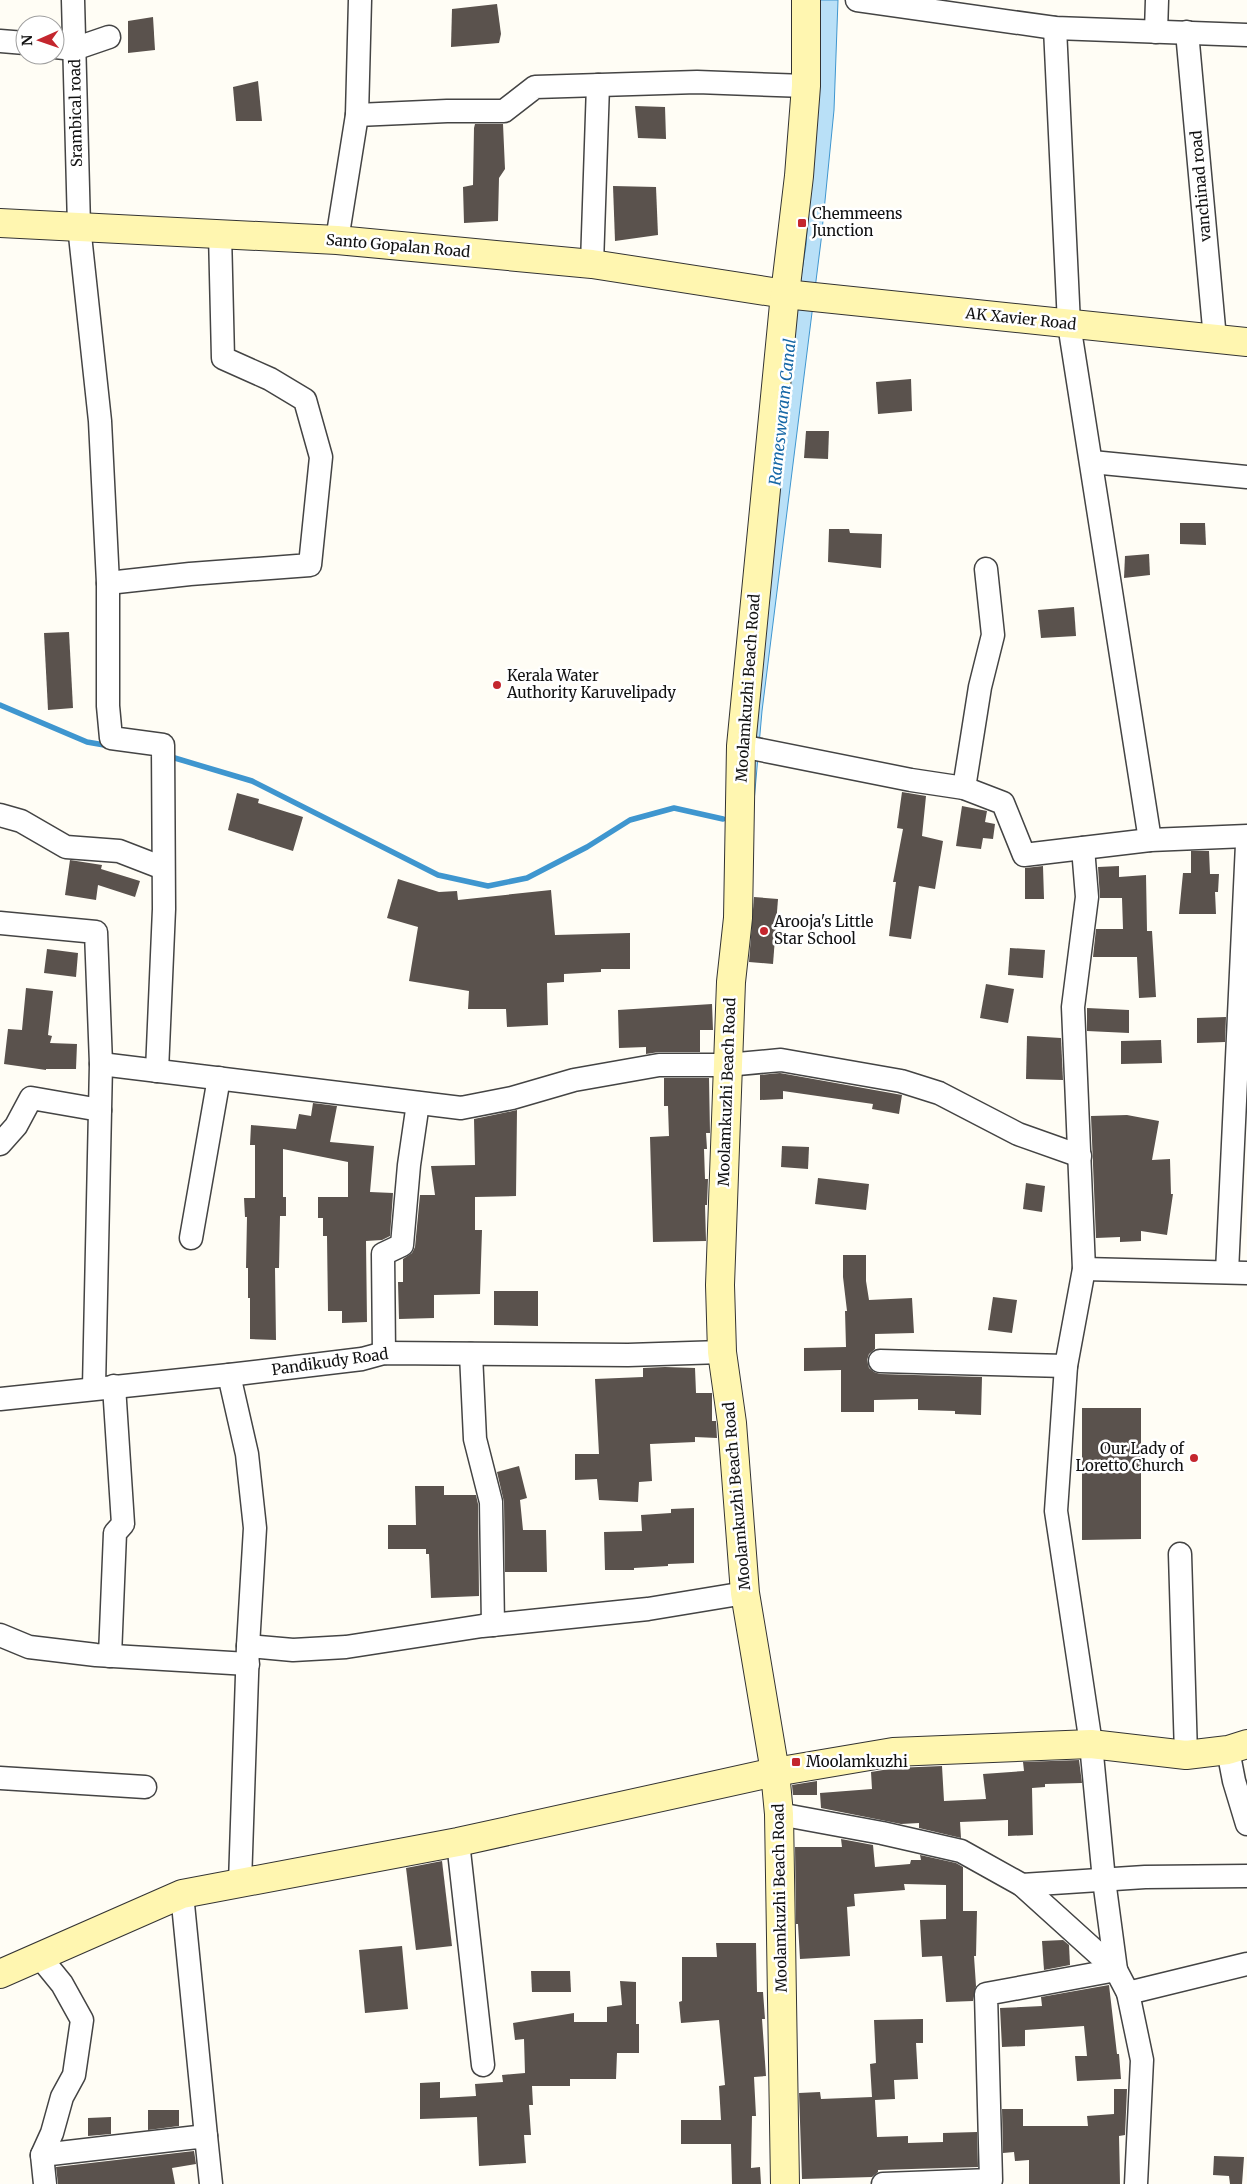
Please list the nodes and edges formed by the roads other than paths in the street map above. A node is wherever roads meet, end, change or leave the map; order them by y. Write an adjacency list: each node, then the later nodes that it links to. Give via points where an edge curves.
1 (73, 0): 13 (street, Srambical road)
2 (360, 0): 16 (street)
3 (806, 0): 15 (street, Moolamkuzhi Beach Road)
4 (857, 0): 6 (street)
5 (1157, 0): 7 (street)
6 (1055, 28): 7 (street); 23 (street)
7 (1156, 32): 8 (street)
8 (1187, 32): 9 (street); 24 (street, vanchinad road)
9 (1247, 35)
10 (110, 38): 13 (street)
11 (0, 41): 12 (street)
12 (15, 43)
13 (65, 48): 18 (street, Srambical road)
14 (598, 85): 15 (street, via 697,82); 16 (street, via 536,87 504,111); 21 (street)
15 (806, 86): 22 (street, Moolamkuzhi Beach Road)
16 (357, 115): 20 (street)
17 (0, 223): 18 (street, Santo Gopalan Road)
18 (79, 226): 19 (street, Santo Gopalan Road); 29 (street, Srambical road, via 100,421)
19 (220, 233): 20 (street, Santo Gopalan Road); 29 (street, via 223,358 270,379 304,400 321,457 310,565)
20 (337, 240): 21 (street, Santo Gopalan Road)
21 (592, 264): 22 (street, Santo Gopalan Road)
22 (789, 294): 23 (street, AK Xavier Road); 30 (street, Moolamkuzhi Beach Road)
23 (1069, 324): 24 (street, AK Xavier Road); 26 (street)
24 (1215, 339): 25 (street, AK Xavier Road)
25 (1247, 342)
26 (1092, 462): 27 (street); 34 (street)
27 (1247, 477)
28 (986, 569): 31 (street, via 993,635 980,687)
29 (108, 583): 37 (street, Srambical road, via 111,738 163,755)
30 (749, 748): 31 (street); 40 (street, Moolamkuzhi Beach Road)
31 (964, 788): 36 (street, via 1003,803 1024,855)
32 (0, 815): 37 (street, via 21,821 66,846 118,851)
33 (1247, 836): 34 (street)
34 (1150, 840): 36 (street)
35 (1247, 844): 49 (street)
36 (1083, 848): 46 (street, via 1087,897 1073,1007)
37 (163, 868): 41 (street)
38 (0, 922): 39 (street, via 96,932)
39 (101, 1064): 41 (street); 44 (street)
40 (727, 1064): 43 (street, via 659,1065 574,1080 512,1098 461,1108); 46 (street, via 781,1060 901,1080 939,1093 1018,1134); 50 (street, Moolamkuzhi Beach Road, via 720,1285)
41 (157, 1071): 42 (street)
42 (219, 1078): 43 (street); 47 (street)
43 (418, 1104): 51 (street, via 402,1245 383,1254)
44 (100, 1110): 45 (street, via 31,1098 16,1126); 56 (street)
45 (0, 1144)
46 (1080, 1156): 48 (street)
47 (191, 1238)
48 (1084, 1269): 49 (street); 54 (street)
49 (1237, 1273)
50 (722, 1352): 52 (street, Pandikudy Road); 59 (street, Moolamkuzhi Beach Road, via 732,1423)
51 (384, 1353): 52 (street, Pandikudy Road); 55 (street, Pandikudy Road, via 362,1359)
52 (471, 1354): 60 (street, via 475,1439 491,1502)
53 (880, 1361): 54 (street)
54 (1066, 1366): 64 (street, via 1056,1511)
55 (229, 1375): 56 (street, Pandikudy Road); 62 (street, via 247,1454 255,1528)
56 (104, 1387): 57 (street, Pandikudy Road); 63 (street, via 123,1524 115,1533)
57 (0, 1398)
58 (1180, 1554): 66 (street)
59 (745, 1593): 60 (street, via 648,1608); 67 (street, Moolamkuzhi Beach Road)
60 (493, 1625): 62 (street, via 346,1647)
61 (0, 1635): 63 (street, via 30,1647)
62 (248, 1655): 63 (street); 75 (street)
63 (110, 1656)
64 (1090, 1744): 66 (street); 67 (street, via 892,1752); 74 (street)
65 (1238, 1747): 66 (street); 71 (street, via 1234,1781)
66 (1186, 1755)
67 (775, 1772): 70 (street, Moolamkuzhi Beach Road); 72 (street)
68 (0, 1778): 69 (street)
69 (145, 1787)
70 (779, 1814): 76 (street, via 961,1852); 88 (street, Moolamkuzhi Beach Road)
71 (1247, 1824)
72 (458, 1842): 75 (street); 83 (street)
73 (1247, 1876): 74 (street)
74 (1104, 1880): 76 (street); 80 (street)
75 (240, 1883): 77 (street)
76 (1022, 1884): 80 (street)
77 (182, 1894): 78 (street); 84 (street)
78 (40, 1957): 81 (street); 85 (street, via 62,1984 82,2020 74,2075 62,2097 52,2134)
79 (1247, 1964): 82 (street)
80 (1116, 1970): 82 (street); 89 (street, via 986,1994 991,2180)
81 (0, 1974)
82 (1128, 1993): 90 (street, via 1142,2060)
83 (483, 2065)
84 (206, 2136): 85 (street); 87 (street)
85 (42, 2155): 86 (street)
86 (45, 2184)
87 (212, 2184)
88 (785, 2184)
89 (883, 2184)
90 (1136, 2184)

